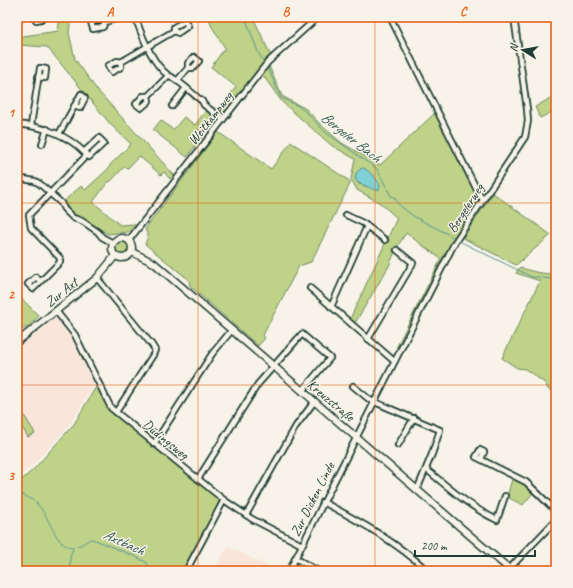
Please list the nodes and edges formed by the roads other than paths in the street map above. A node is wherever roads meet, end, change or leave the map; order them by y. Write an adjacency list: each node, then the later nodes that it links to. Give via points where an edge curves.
1 (35, 17): 2 (street, via 36,20)
2 (41, 17)
3 (122, 17): 8 (street)
4 (135, 17): 10 (street)
5 (318, 17): 20 (street, Weitkampweg, via 268,62)
6 (390, 17): 28 (street, via 480,196)
7 (514, 17): 28 (street, Bergelerweg, via 527,109 527,130 524,139)
8 (105, 22)
9 (174, 31): 10 (street)
10 (148, 47): 11 (street); 13 (street, via 149,52)
11 (121, 62)
12 (188, 68): 15 (street)
13 (168, 76): 15 (street); 17 (street)
14 (38, 77): 22 (street)
15 (177, 81): 16 (street)
16 (186, 88): 19 (street); 20 (street)
17 (148, 96)
18 (74, 106): 24 (street)
19 (172, 106)
20 (223, 119): 31 (street, Weitkampweg)
21 (17, 124): 22 (street)
22 (31, 125): 23 (street)
23 (47, 129): 24 (street); 25 (street)
24 (59, 134): 27 (street, via 86,154)
25 (42, 144)
26 (17, 178): 27 (street, via 35,181)
27 (51, 193): 33 (street, via 73,218); 38 (street, via 29,215 31,228 60,258 60,262)
28 (484, 199): 45 (street, Bergelerweg, via 455,242)
29 (346, 215): 30 (street)
30 (367, 226): 32 (street); 40 (street)
31 (129, 240): 33 (street, via 118,238); 35 (street)
32 (384, 240)
33 (113, 242): 36 (street, via 111,248)
34 (397, 250): 43 (street, via 413,263)
35 (132, 252): 36 (street, via 124,258); 42 (street, Kreuzstraße, via 154,263)
36 (115, 256): 37 (street, Zur Axt)
37 (97, 278): 41 (street, Zur Axt); 51 (street, via 155,350)
38 (40, 281)
39 (310, 288): 40 (street)
40 (331, 307): 43 (street)
41 (56, 310): 44 (street, Zur Axt); 51 (street, Düdingsweg, via 75,335 109,405)
42 (231, 331): 46 (street, Kreuzstraße); 54 (street, via 212,354)
43 (368, 339): 45 (street)
44 (17, 341)
45 (394, 362): 50 (street, Bergelerweg)
46 (273, 367): 48 (street, Kreuzstraße); 48 (street, via 302,334 330,358); 58 (street, via 249,397)
47 (353, 386): 50 (street)
48 (302, 391): 49 (street, Kreuzstraße)
49 (314, 402): 53 (street, Kreuzstraße); 64 (street, via 296,426)
50 (374, 402): 52 (street); 53 (street, Bergelerweg)
51 (116, 412): 54 (street, Düdingsweg)
52 (414, 418): 55 (street); 57 (street, via 440,430)
53 (356, 437): 59 (street, Kreuzstraße); 62 (street, Zur Dicken Linde)
54 (154, 444): 58 (street, Düdingsweg)
55 (398, 445)
56 (480, 459): 63 (street, via 526,482)
57 (426, 469): 59 (street); 60 (street, via 480,512 497,520)
58 (198, 479): 61 (street, Düdingsweg)
59 (417, 490): 68 (street, Kreuzstraße)
60 (505, 496)
61 (224, 500): 64 (street, Düdingsweg); 69 (street)
62 (323, 502): 66 (street, Zur Dicken Linde); 72 (street, via 376,531 411,555)
63 (556, 511)
64 (246, 515): 66 (street, Düdingsweg)
65 (556, 520): 68 (street)
66 (302, 545): 67 (street, Zur Dicken Linde)
67 (295, 558): 70 (street, Zur Dicken Linde); 71 (street)
68 (510, 570)
69 (186, 571)
70 (289, 571)
71 (318, 571)
72 (428, 571)

